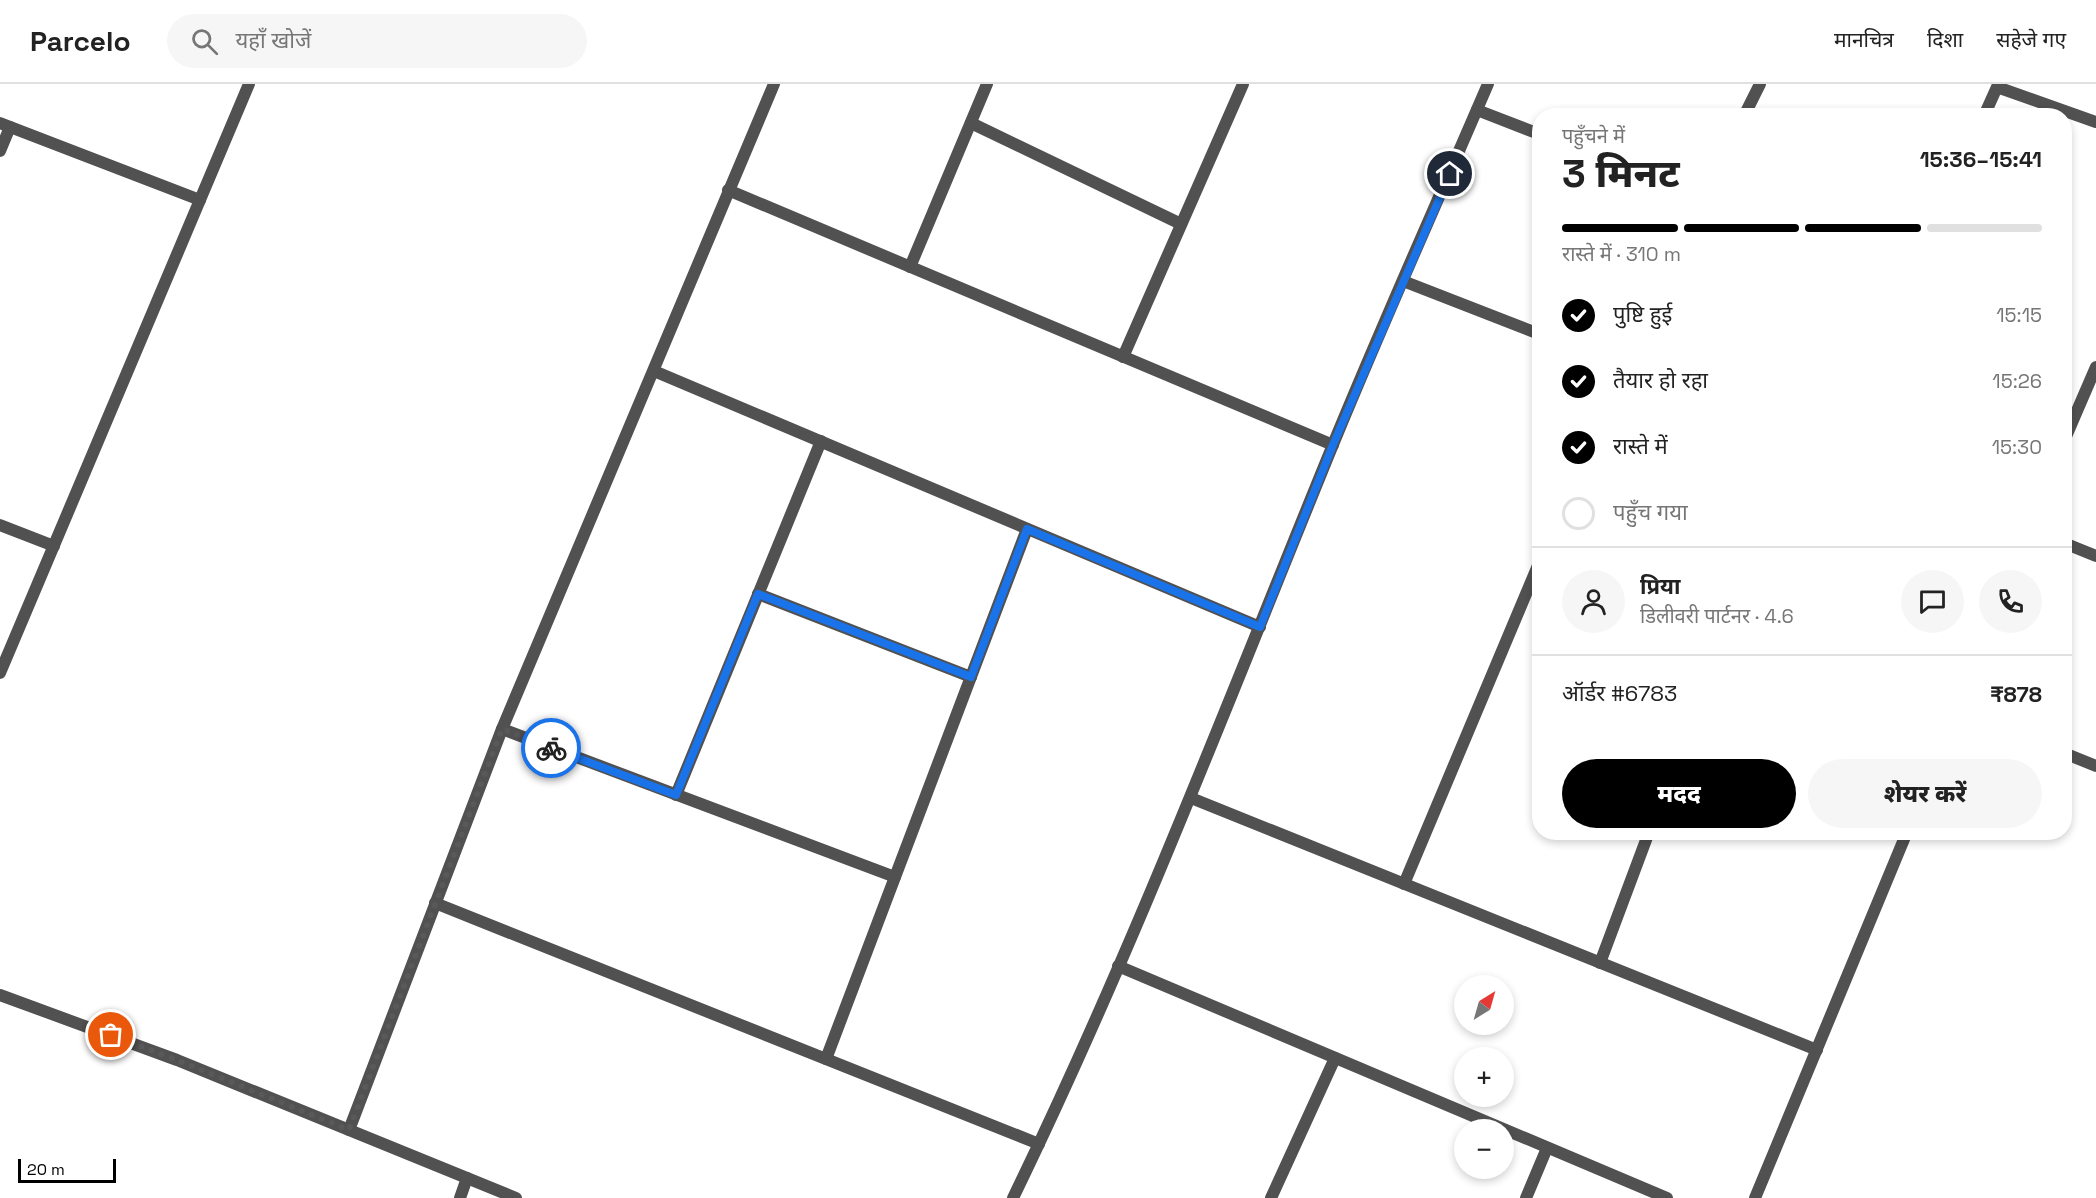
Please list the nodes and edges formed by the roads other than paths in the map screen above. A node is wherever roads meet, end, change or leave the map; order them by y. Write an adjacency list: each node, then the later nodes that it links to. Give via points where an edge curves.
1 (249, 84): 19 (street)
2 (774, 84): 18 (street)
3 (987, 84): 14 (street)
4 (1243, 84): 20 (street)
5 (1488, 84): 11 (street)
6 (1760, 84): 8 (street)
7 (1995, 85): 9 (street); 10 (street)
8 (1748, 108)
9 (1987, 108)
10 (2058, 108)
11 (1477, 110): 16 (street); 22 (street)
12 (2072, 113): 13 (street)
13 (2096, 122)
14 (971, 123): 20 (street); 21 (street)
15 (5, 125): 17 (street); 19 (street)
16 (1532, 131)
17 (0, 151)
18 (728, 190): 21 (street); 26 (street)
19 (200, 200): 32 (street)
20 (1181, 224): 24 (street)
21 (910, 267): 24 (street)
22 (1403, 281): 23 (street); 29 (street)
23 (1532, 331)
24 (1123, 357): 29 (street)
25 (2096, 367): 27 (street)
26 (654, 371): 28 (street); 40 (street)
27 (2072, 422)
28 (821, 441): 31 (street); 36 (street)
29 (1333, 445): 37 (street)
30 (0, 525): 32 (street)
31 (1027, 529): 37 (street); 39 (street)
32 (54, 546): 38 (street)
33 (2072, 546): 34 (street)
34 (2096, 556)
35 (1532, 580): 48 (street)
36 (758, 594): 39 (street); 43 (street)
37 (1260, 627): 44 (street)
38 (0, 673)
39 (971, 677): 47 (street)
40 (502, 729): 43 (street); 49 (street)
41 (2072, 756): 42 (street)
42 (2096, 766)
43 (676, 795): 47 (street)
44 (1191, 798): 48 (street); 51 (street)
45 (1645, 840): 50 (street)
46 (1904, 840): 53 (street)
47 (895, 878): 55 (street)
48 (1404, 884): 50 (street)
49 (435, 903): 55 (street); 56 (street)
50 (1600, 963): 53 (street)
51 (1118, 966): 54 (street); 57 (street)
52 (0, 995): 56 (street, via 177,1060)
53 (1817, 1050): 66 (street)
54 (1335, 1058): 58 (street); 63 (street)
55 (826, 1059): 57 (street)
56 (349, 1130): 59 (street)
57 (1039, 1144): 62 (street)
58 (1547, 1148): 64 (street); 65 (street)
59 (467, 1178): 60 (street); 61 (street)
60 (460, 1198)
61 (516, 1198)
62 (1013, 1198)
63 (1270, 1198)
64 (1526, 1198)
65 (1667, 1198)
66 (1755, 1198)

